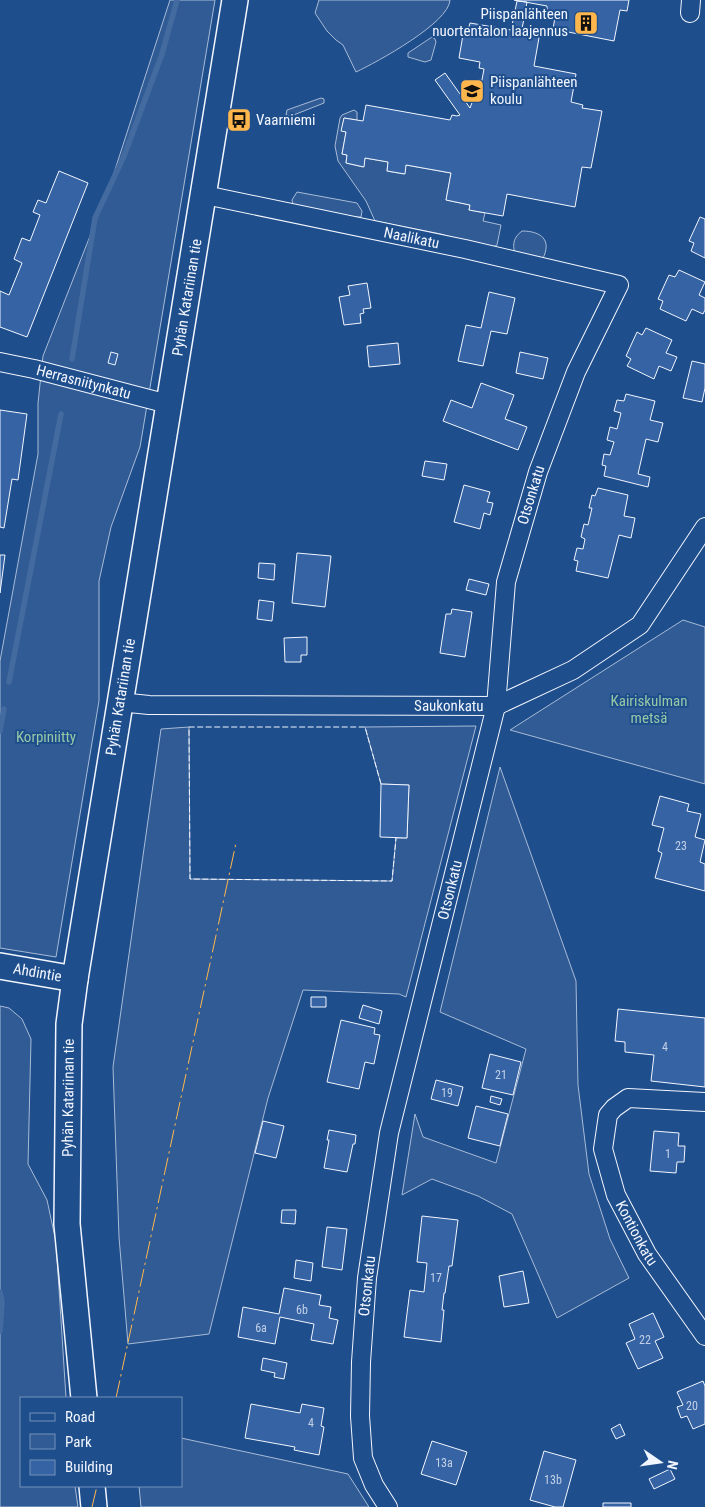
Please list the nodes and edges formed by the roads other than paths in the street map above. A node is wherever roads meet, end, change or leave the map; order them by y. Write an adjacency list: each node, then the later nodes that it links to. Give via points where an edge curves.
1 (235, 0): 2 (street, Pyhän Katariinan tie)
2 (205, 195): 3 (street, Naalikatu); 5 (street, Pyhän Katariinan tie)
3 (619, 285): 8 (street, Otsonkatu, via 576,372 535,481 506,582)
4 (0, 362): 5 (street, Herrasniitynkatu)
5 (168, 404): 7 (street, Pyhän Katariinan tie)
6 (705, 527): 8 (street, Saukonkatu, via 640,625 573,670)
7 (118, 702): 8 (street, Saukonkatu, via 148,705); 10 (street, Pyhän Katariinan tie)
8 (496, 706): 16 (street, Otsonkatu, via 389,1133 367,1278 361,1362 363,1458)
9 (0, 966): 10 (street, Ahdintie)
10 (75, 979): 13 (street, Pyhän Katariinan tie, via 70,1024 67,1224)
11 (705, 1102): 12 (street, Kontionkatu, via 628,1098 608,1116 604,1149 616,1196 647,1254)
12 (705, 1336)
13 (84, 1397)
14 (92, 1487): 15 (street)
15 (94, 1507)
16 (388, 1507)

